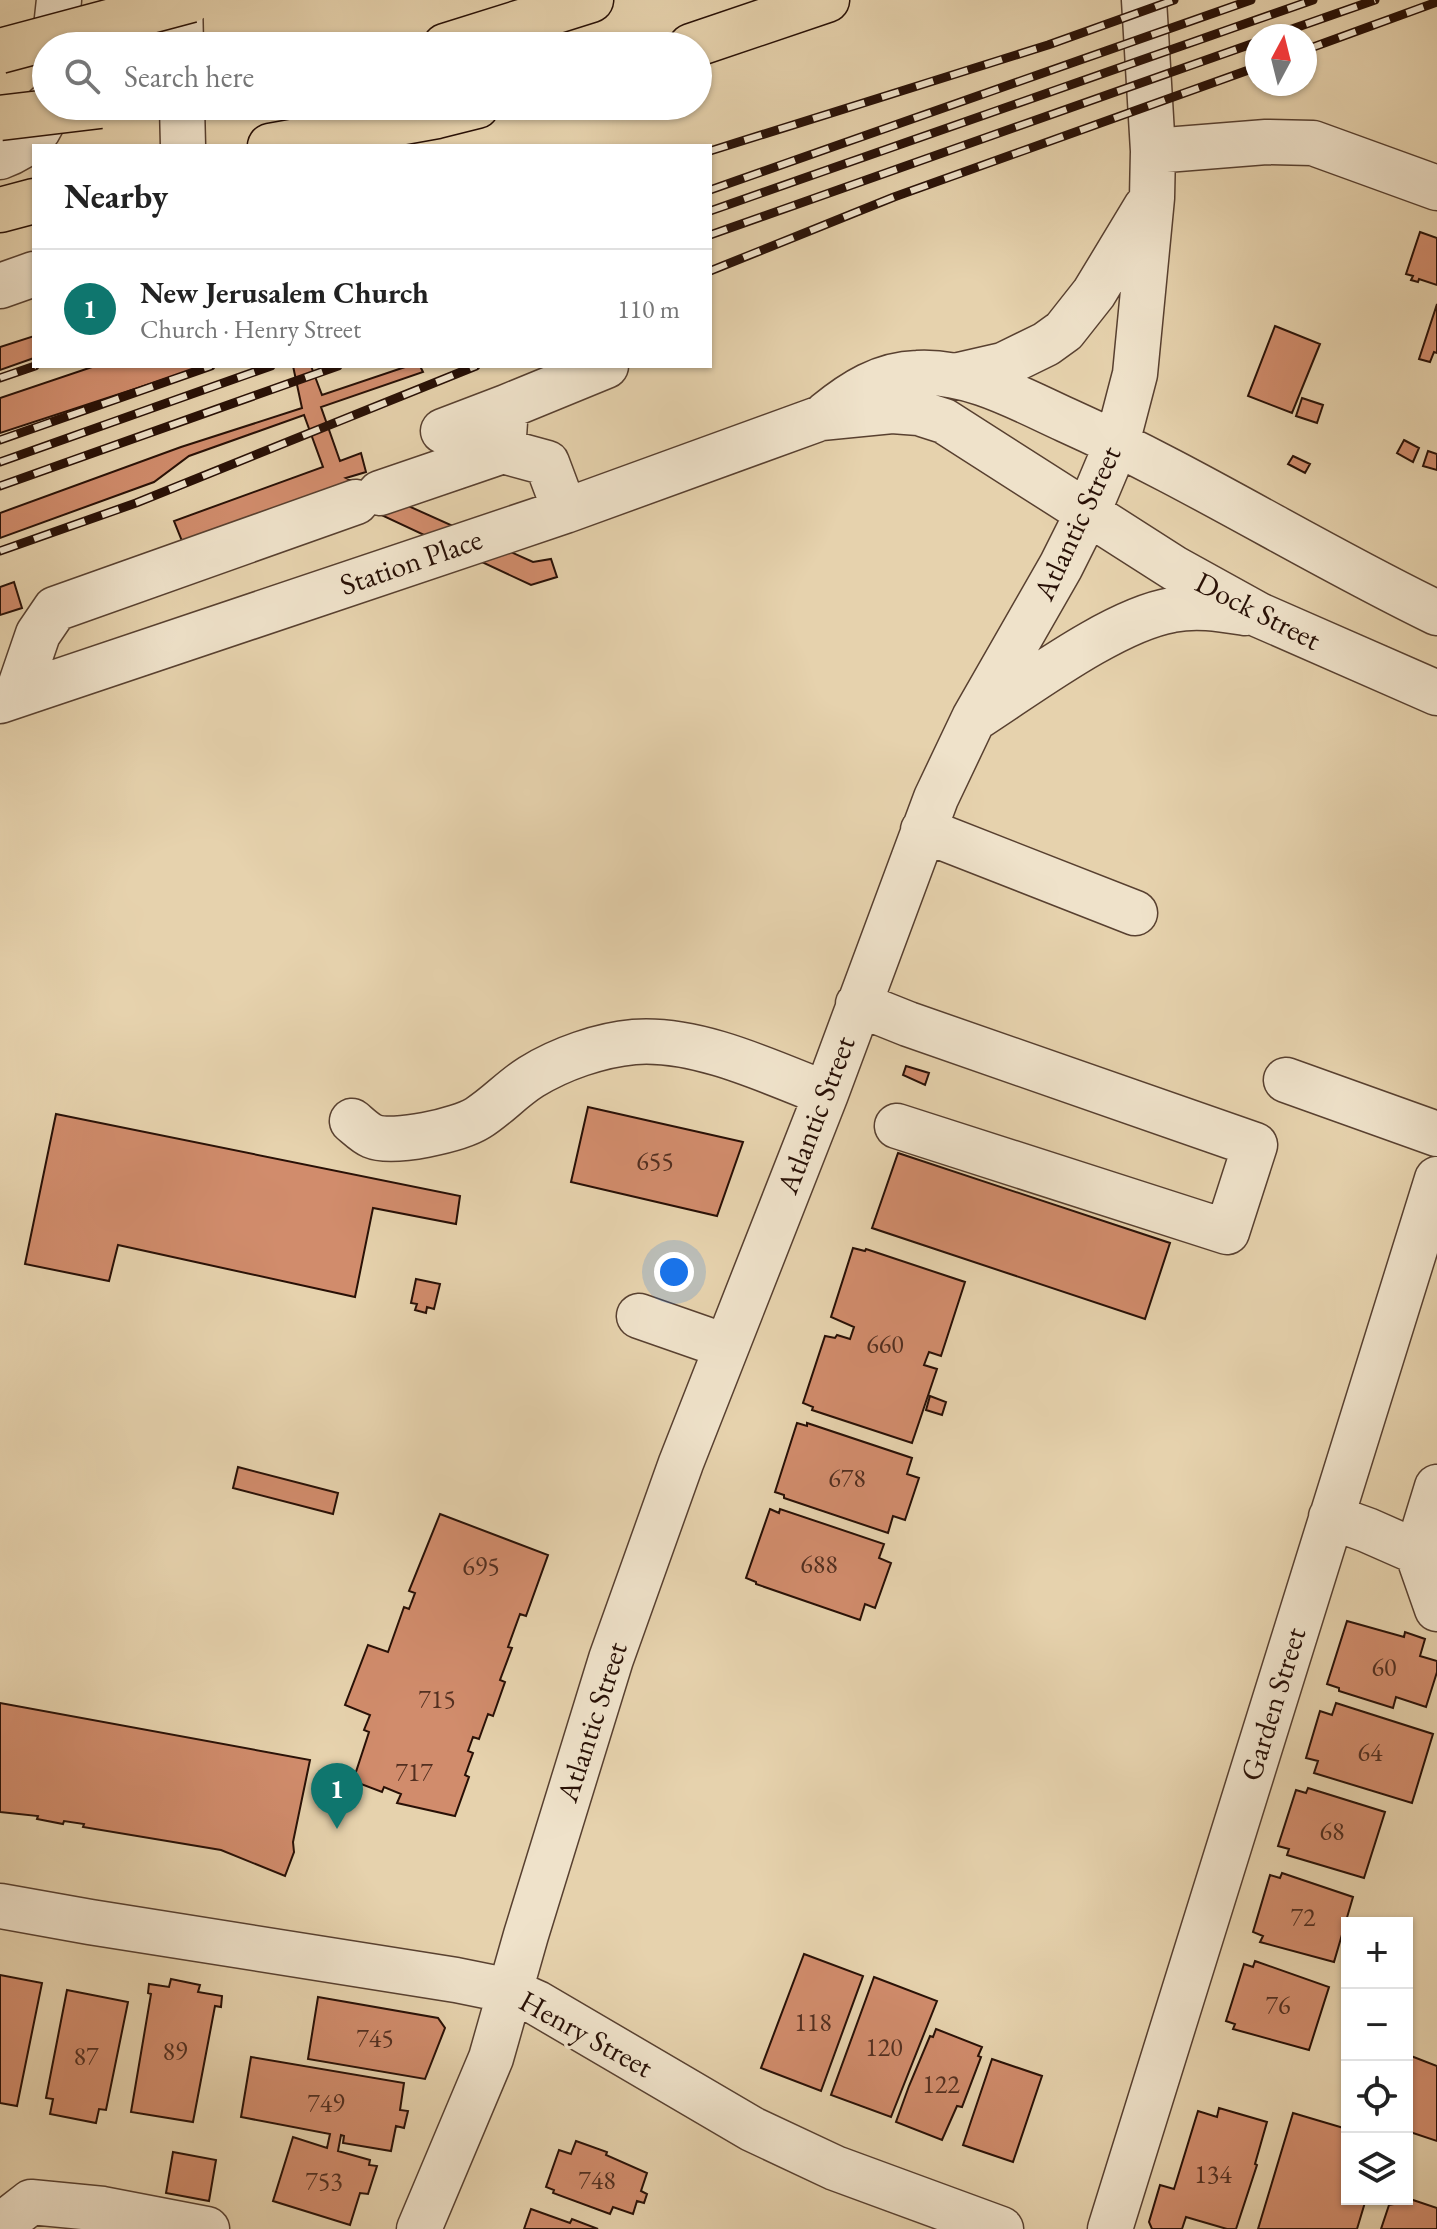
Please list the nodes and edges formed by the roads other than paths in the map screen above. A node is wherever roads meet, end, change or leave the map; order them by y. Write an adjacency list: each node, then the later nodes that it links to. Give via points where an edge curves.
1 (59, 0): 7 (street)
2 (180, 0): 9 (street)
3 (191, 0): 8 (main road, bridge)
4 (591, 0): 10 (main road)
5 (827, 0): 11 (main road)
6 (1144, 0): 23 (street, Atlantic Street)
7 (56, 32)
8 (71, 32)
9 (181, 32)
10 (489, 32)
11 (712, 39)
12 (32, 42): 13 (main road, bridge)
13 (0, 51)
14 (32, 114): 15 (main road, bridge)
15 (0, 118)
16 (45, 120): 24 (street, via 20,150)
17 (182, 120): 20 (street)
18 (409, 120): 21 (main road)
19 (435, 120): 22 (street)
20 (183, 144)
21 (281, 144)
22 (376, 144)
23 (1153, 151): 25 (street, via 1313,143); 26 (street, Atlantic Street)
24 (0, 157)
25 (1437, 188)
26 (1152, 198): 32 (street, via 1094,293 1064,331 1003,365); 36 (street, Atlantic Street, via 1135,374)
27 (32, 202): 28 (main road)
28 (0, 210)
29 (32, 275): 30 (street)
30 (0, 286)
31 (601, 368): 33 (street)
32 (955, 376): 34 (street, Station Place, via 918,373 885,378 852,393); 36 (street, Station Place, via 1004,391)
33 (506, 407): 35 (street); 37 (street)
34 (821, 418): 38 (street, Station Place); 39 (street, Station Place, via 892,411 944,421)
35 (443, 431)
36 (1117, 443): 39 (street, Atlantic Street); 40 (street)
37 (503, 451): 38 (street, via 547,463); 43 (street, via 55,609)
38 (565, 511): 43 (street, Station Place)
39 (1088, 512): 41 (street, Dock Street); 44 (street, Atlantic Street)
40 (1437, 613)
41 (1259, 615): 42 (street, Dock Street); 44 (street, via 1203,607 1145,618 1076,653)
42 (1437, 693)
43 (8, 698)
44 (974, 718): 45 (street, Atlantic Street)
45 (923, 830): 46 (street); 47 (street, Atlantic Street)
46 (1135, 913)
47 (858, 1004): 49 (street, Atlantic Street); 51 (street, via 1255,1145 1227,1232)
48 (1286, 1080): 52 (street)
49 (826, 1094): 50 (street, via 693,1048 631,1042 560,1063 531,1077 475,1120 419,1138 373,1137); 55 (street, Atlantic Street)
50 (352, 1121)
51 (897, 1126)
52 (1437, 1134)
53 (1437, 1179): 57 (street, Garden Street)
54 (639, 1316): 55 (street)
55 (725, 1346): 61 (street, Atlantic Street, via 611,1659)
56 (1437, 1487): 58 (street)
57 (1331, 1517): 58 (street); 66 (street, Garden Street)
58 (1417, 1552): 59 (street)
59 (1437, 1609)
60 (0, 1906): 61 (street, Henry Street)
61 (510, 1991): 64 (street, Atlantic Street, via 491,2058); 65 (street, Henry Street, via 752,2129 835,2168)
62 (0, 2226): 63 (street, via 31,2202)
63 (207, 2229)
64 (419, 2229)
65 (1001, 2229)
66 (1110, 2229)

